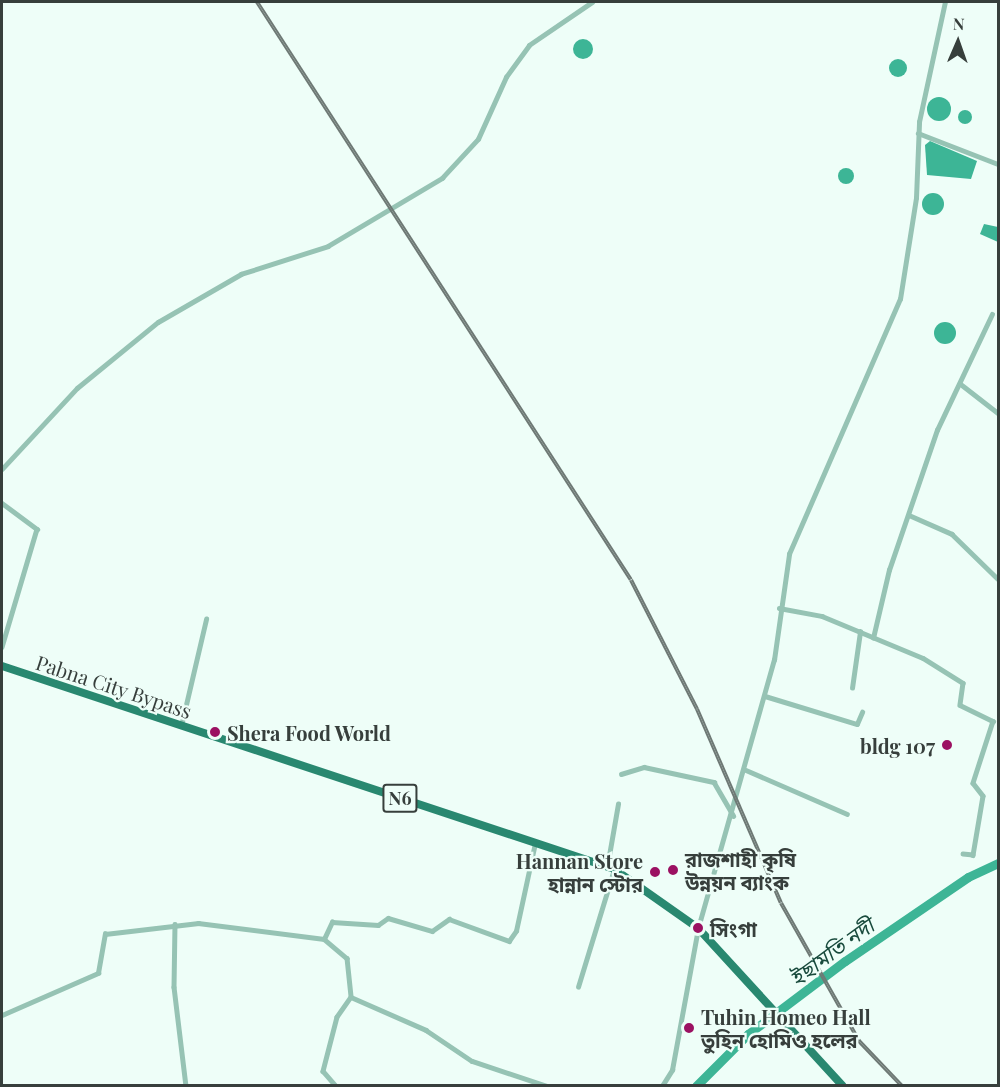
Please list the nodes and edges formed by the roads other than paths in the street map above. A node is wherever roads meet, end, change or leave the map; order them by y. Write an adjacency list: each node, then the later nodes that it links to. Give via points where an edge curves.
1 (592, 2): 8 (street, via 529,45 506,77 478,139 442,178 328,246 241,274 158,322 76,388)
2 (945, 2): 3 (street)
3 (918, 133): 4 (street); 12 (street, via 916,198 900,299 807,505 789,554)
4 (999, 164)
5 (992, 314): 6 (street)
6 (962, 385): 7 (street); 10 (street, via 937,430)
7 (999, 413)
8 (2, 469)
9 (2, 502): 16 (street, via 37,529)
10 (909, 515): 11 (street, via 952,534); 15 (street)
11 (999, 579)
12 (779, 608): 14 (street, via 822,616); 19 (street)
13 (206, 619): 21 (street)
14 (860, 632): 15 (street); 18 (street)
15 (873, 638): 28 (street, via 961,680 960,705 994,723 973,783 982,796 973,855)
16 (2, 647)
17 (2, 666): 21 (highway, Pabna City Bypass / N6)
18 (852, 687)
19 (765, 696): 20 (street, via 857,724); 22 (street)
20 (862, 712)
21 (181, 726): 27 (highway, Pabna City Bypass / N6)
22 (746, 770): 25 (street); 26 (street)
23 (621, 774): 26 (street, via 644,767 714,782)
24 (618, 804): 29 (street)
25 (847, 814)
26 (734, 816): 31 (street)
27 (535, 843): 29 (highway, Pabna City Bypass / N6); 32 (street, via 516,931 509,941 449,919 432,931 390,918 380,925 335,921)
28 (963, 854)
29 (610, 868): 31 (highway, Pabna City Bypass / N6); 33 (street)
30 (175, 924): 32 (street); 35 (street, via 105,934 98,973); 36 (street, via 174,987)
31 (698, 928): 37 (highway, Pabna City Bypass / N6); 40 (street, via 675,1060)
32 (324, 939): 34 (street, via 347,957)
33 (578, 987)
34 (351, 997): 38 (street, via 337,1017 324,1061 324,1075); 39 (street, via 426,1030 472,1061)
35 (2, 1015)
36 (186, 1085)
37 (842, 1085)
38 (336, 1086)
39 (548, 1086)
40 (662, 1086)

